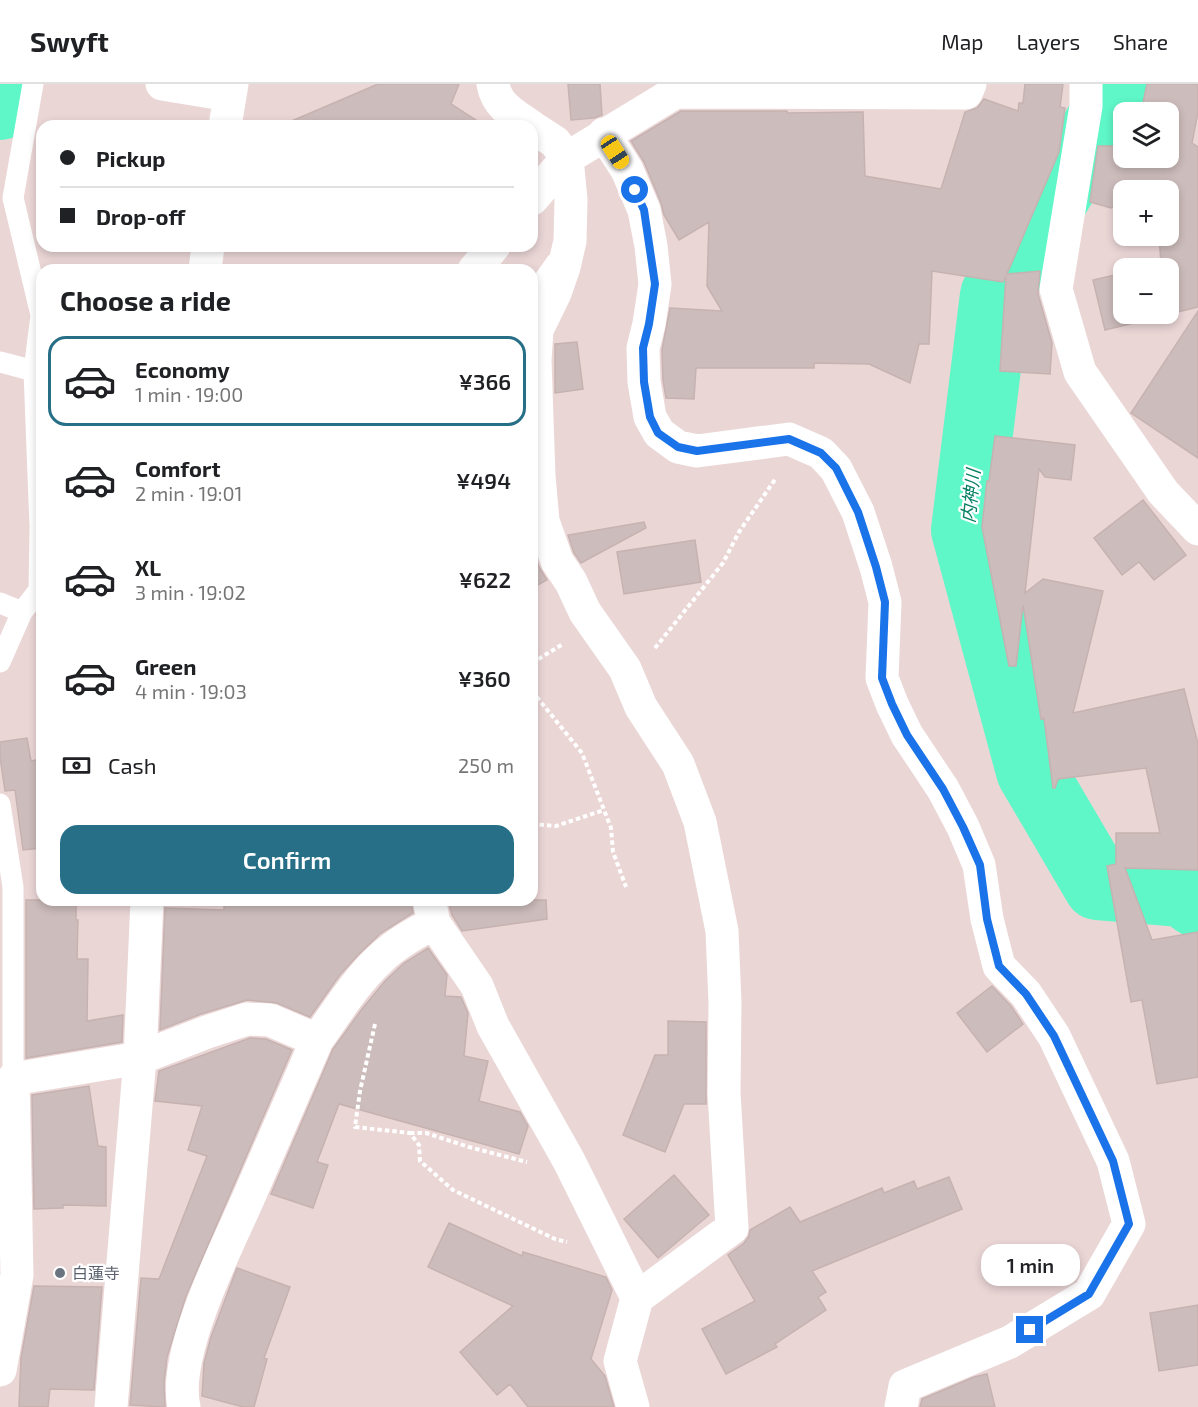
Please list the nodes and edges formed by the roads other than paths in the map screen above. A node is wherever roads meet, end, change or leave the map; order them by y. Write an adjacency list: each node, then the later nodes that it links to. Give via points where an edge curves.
1 (33, 84): 16 (lane, via 13,198)
2 (162, 84): 6 (street)
3 (493, 84): 7 (street, via 501,105)
4 (970, 84): 9 (street, via 966,93 676,92)
5 (1086, 84): 23 (street, via 1086,106 1056,289 1080,372 1163,492)
6 (229, 102)
7 (522, 120)
8 (538, 131): 10 (street, via 555,142)
9 (604, 134): 10 (street); 39 (street, via 627,170 644,210 649,237 655,284 643,348 650,417 658,433 678,447 697,451 789,439 821,453 836,468 858,512 885,602 882,678 892,704 963,827 980,865 987,919 999,966 1026,994 1054,1036 1113,1161 1129,1224 1089,1294 1010,1342 905,1386)
10 (567, 158): 11 (street); 12 (street, via 571,200)
11 (538, 192)
12 (568, 251): 15 (lane); 17 (street, via 555,293)
13 (489, 252): 14 (street)
14 (479, 264)
15 (538, 288)
16 (36, 294)
17 (538, 328)
18 (36, 355): 20 (lane)
19 (0, 362): 20 (lane)
20 (34, 371): 21 (lane)
21 (36, 423)
22 (538, 437): 34 (street, via 543,521 557,561 585,612 625,669 641,707 678,764 700,822 722,931 724,1093 732,1228)
23 (1198, 529)
24 (36, 594): 26 (lane)
25 (0, 603): 26 (lane)
26 (22, 612): 27 (lane)
27 (0, 662)
28 (0, 804): 33 (lane, via 13,887)
29 (147, 906): 32 (street)
30 (432, 911): 31 (street, via 359,981); 34 (street, via 477,986 493,1026 572,1167)
31 (317, 1040): 32 (street, via 270,1020 247,1019); 37 (street, via 204,1300 187,1354)
32 (140, 1058): 33 (street); 36 (street)
33 (8, 1061): 35 (street, via 17,1275)
34 (637, 1298): 38 (street, via 620,1361)
35 (0, 1370)
36 (111, 1407)
37 (184, 1407)
38 (633, 1407)
39 (901, 1407)

